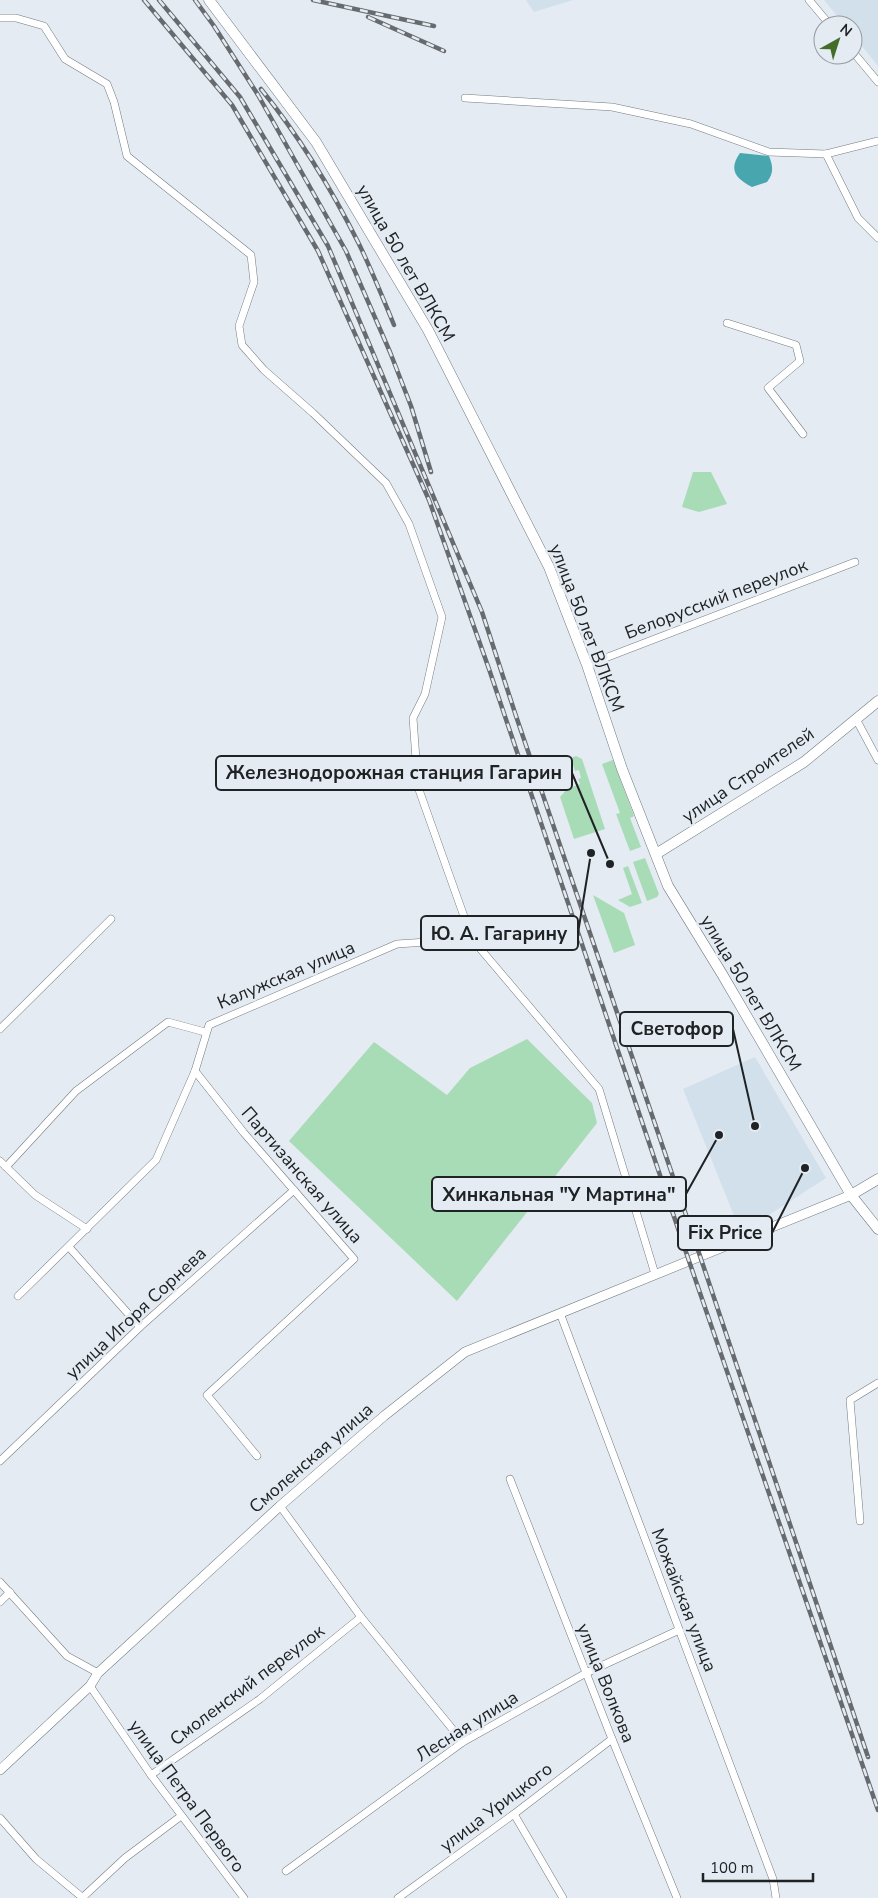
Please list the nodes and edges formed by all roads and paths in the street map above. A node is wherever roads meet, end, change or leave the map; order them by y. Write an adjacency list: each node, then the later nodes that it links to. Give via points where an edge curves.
1 (209, 0): 14 (main road, улица 50 лет ВЛКСМ, via 316,142 428,330 549,567)
2 (809, 0): 3 (street)
3 (822, 15)
4 (0, 18): 20 (street, via 16,18 44,26 65,59 107,84 127,156 251,255 254,282 239,326 242,345 264,370 386,483 410,524 442,617 424,694 412,718 418,787)
5 (863, 64): 6 (street)
6 (878, 82)
7 (465, 98): 9 (street, via 612,107 691,124 769,152)
8 (878, 141): 9 (street)
9 (826, 154): 10 (street, via 858,218)
10 (878, 238)
11 (727, 323): 12 (street, via 796,345 800,361 768,388)
12 (803, 434)
13 (855, 562): 14 (street, Белорусский переулок)
14 (587, 664): 18 (main road, улица 50 лет ВЛКСМ, via 622,769)
15 (878, 701): 16 (main road, улица Строителей)
16 (856, 720): 17 (street); 18 (main road, улица Строителей, via 804,762)
17 (878, 760)
18 (656, 854): 27 (main road, улица 50 лет ВЛКСМ, via 668,886)
19 (111, 919): 21 (street)
20 (472, 940): 22 (street, Калужская улица, via 397,944 209,1024); 31 (street, via 599,1089)
21 (0, 1029)
22 (205, 1032): 23 (street, Калужская улица); 24 (street, via 168,1022 76,1091)
23 (195, 1071): 26 (street, Партизанская улица, via 244,1134); 28 (street, Калужская улица, via 156,1160)
24 (3, 1164): 28 (street, via 35,1195)
25 (878, 1179): 27 (main road)
26 (294, 1190): 34 (street, улица Игоря Сорнева); 36 (street, Партизанская улица, via 354,1259 206,1395)
27 (851, 1196): 29 (main road, улица 50 лет ВЛКСМ); 31 (street, Смоленская улица)
28 (87, 1229): 30 (street, Калужская улица)
29 (878, 1229)
30 (69, 1246): 32 (street, Калужская улица); 34 (street)
31 (655, 1274): 33 (street, Смоленская улица)
32 (18, 1296)
33 (560, 1313): 39 (street, Смоленская улица, via 465,1352 384,1416); 45 (street, Можайская улица)
34 (140, 1327): 37 (street, улица Игоря Сорнева)
35 (878, 1383): 40 (street, via 850,1400)
36 (257, 1456)
37 (0, 1461)
38 (510, 1479): 47 (street, улица Волкова)
39 (280, 1506): 44 (street); 46 (street, Смоленская улица)
40 (860, 1521)
41 (0, 1582): 42 (street)
42 (10, 1592): 43 (street); 46 (street, via 68,1656)
43 (0, 1602)
44 (361, 1617): 50 (street); 52 (street, Смоленский переулок, via 260,1699)
45 (679, 1630): 47 (street, Лесная улица); 62 (street, Можайская улица, via 773,1879)
46 (98, 1673): 48 (street, Смоленская улица)
47 (586, 1673): 49 (street, улица Волкова); 50 (street, Лесная улица)
48 (90, 1686): 51 (street, Смоленская улица); 52 (street, улица Петра Первого)
49 (612, 1739): 53 (street, улица Урицкого); 61 (street, улица Волкова)
50 (463, 1742): 56 (street, Лесная улица)
51 (0, 1770)
52 (151, 1775): 54 (street, улица Петра Первого)
53 (514, 1814): 59 (street, улица Урицкого); 60 (street)
54 (181, 1816): 57 (street, via 125,1858); 58 (street, улица Петра Первого)
55 (0, 1818): 57 (street, via 36,1859)
56 (286, 1871)
57 (82, 1898)
58 (244, 1898)
59 (398, 1898)
60 (563, 1898)
61 (677, 1898)
62 (776, 1898)

